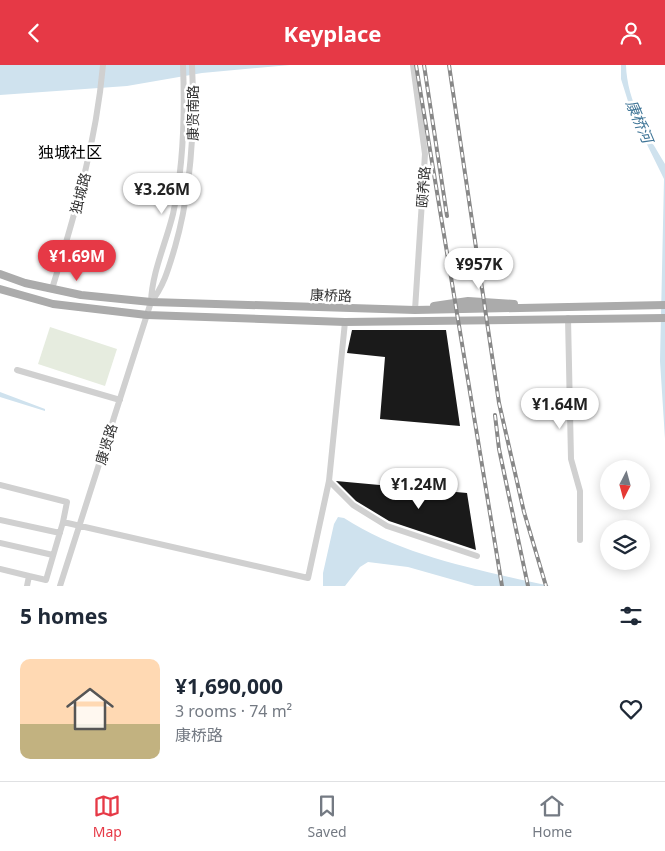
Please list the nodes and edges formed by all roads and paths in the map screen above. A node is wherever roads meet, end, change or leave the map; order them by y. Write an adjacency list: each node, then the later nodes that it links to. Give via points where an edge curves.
1 (103, 65): 7 (street, 独城路, via 92,147)
2 (183, 65): 8 (street, 康贤南路, via 184,126 178,190 152,284)
3 (192, 65): 8 (street, 康贤南路, via 194,126 189,181 162,289)
4 (413, 65): 10 (street, 颐养路, via 425,154)
5 (0, 274): 7 (main road, 康桥路)
6 (0, 289): 11 (main road, 康桥路, via 53,304)
7 (52, 289): 8 (main road, 康桥路)
8 (151, 302): 10 (main road, 康桥路); 11 (street, 康贤路)
9 (665, 305): 10 (main road, 康桥路)
10 (416, 310)
11 (147, 315): 14 (main road, 康桥路); 16 (street, 康贤路)
12 (665, 317): 13 (main road, 康桥路)
13 (568, 318): 14 (main road, 康桥路); 23 (street, via 571,459 580,491)
14 (345, 322): 17 (street)
15 (17, 370): 16 (street)
16 (120, 400): 21 (street, 康贤路)
17 (329, 481): 21 (street, via 308,578); 26 (street, via 353,505 387,526)
18 (0, 485): 20 (street, via 67,502)
19 (0, 519): 22 (street)
20 (63, 522): 21 (street); 22 (street)
21 (80, 526): 30 (street, 康贤路)
22 (60, 533): 25 (street)
23 (580, 540)
24 (0, 543): 25 (street)
25 (53, 555): 28 (street, via 46,580)
26 (477, 557)
27 (0, 569): 28 (street)
28 (29, 576): 29 (street)
29 (27, 586)
30 (60, 586)

